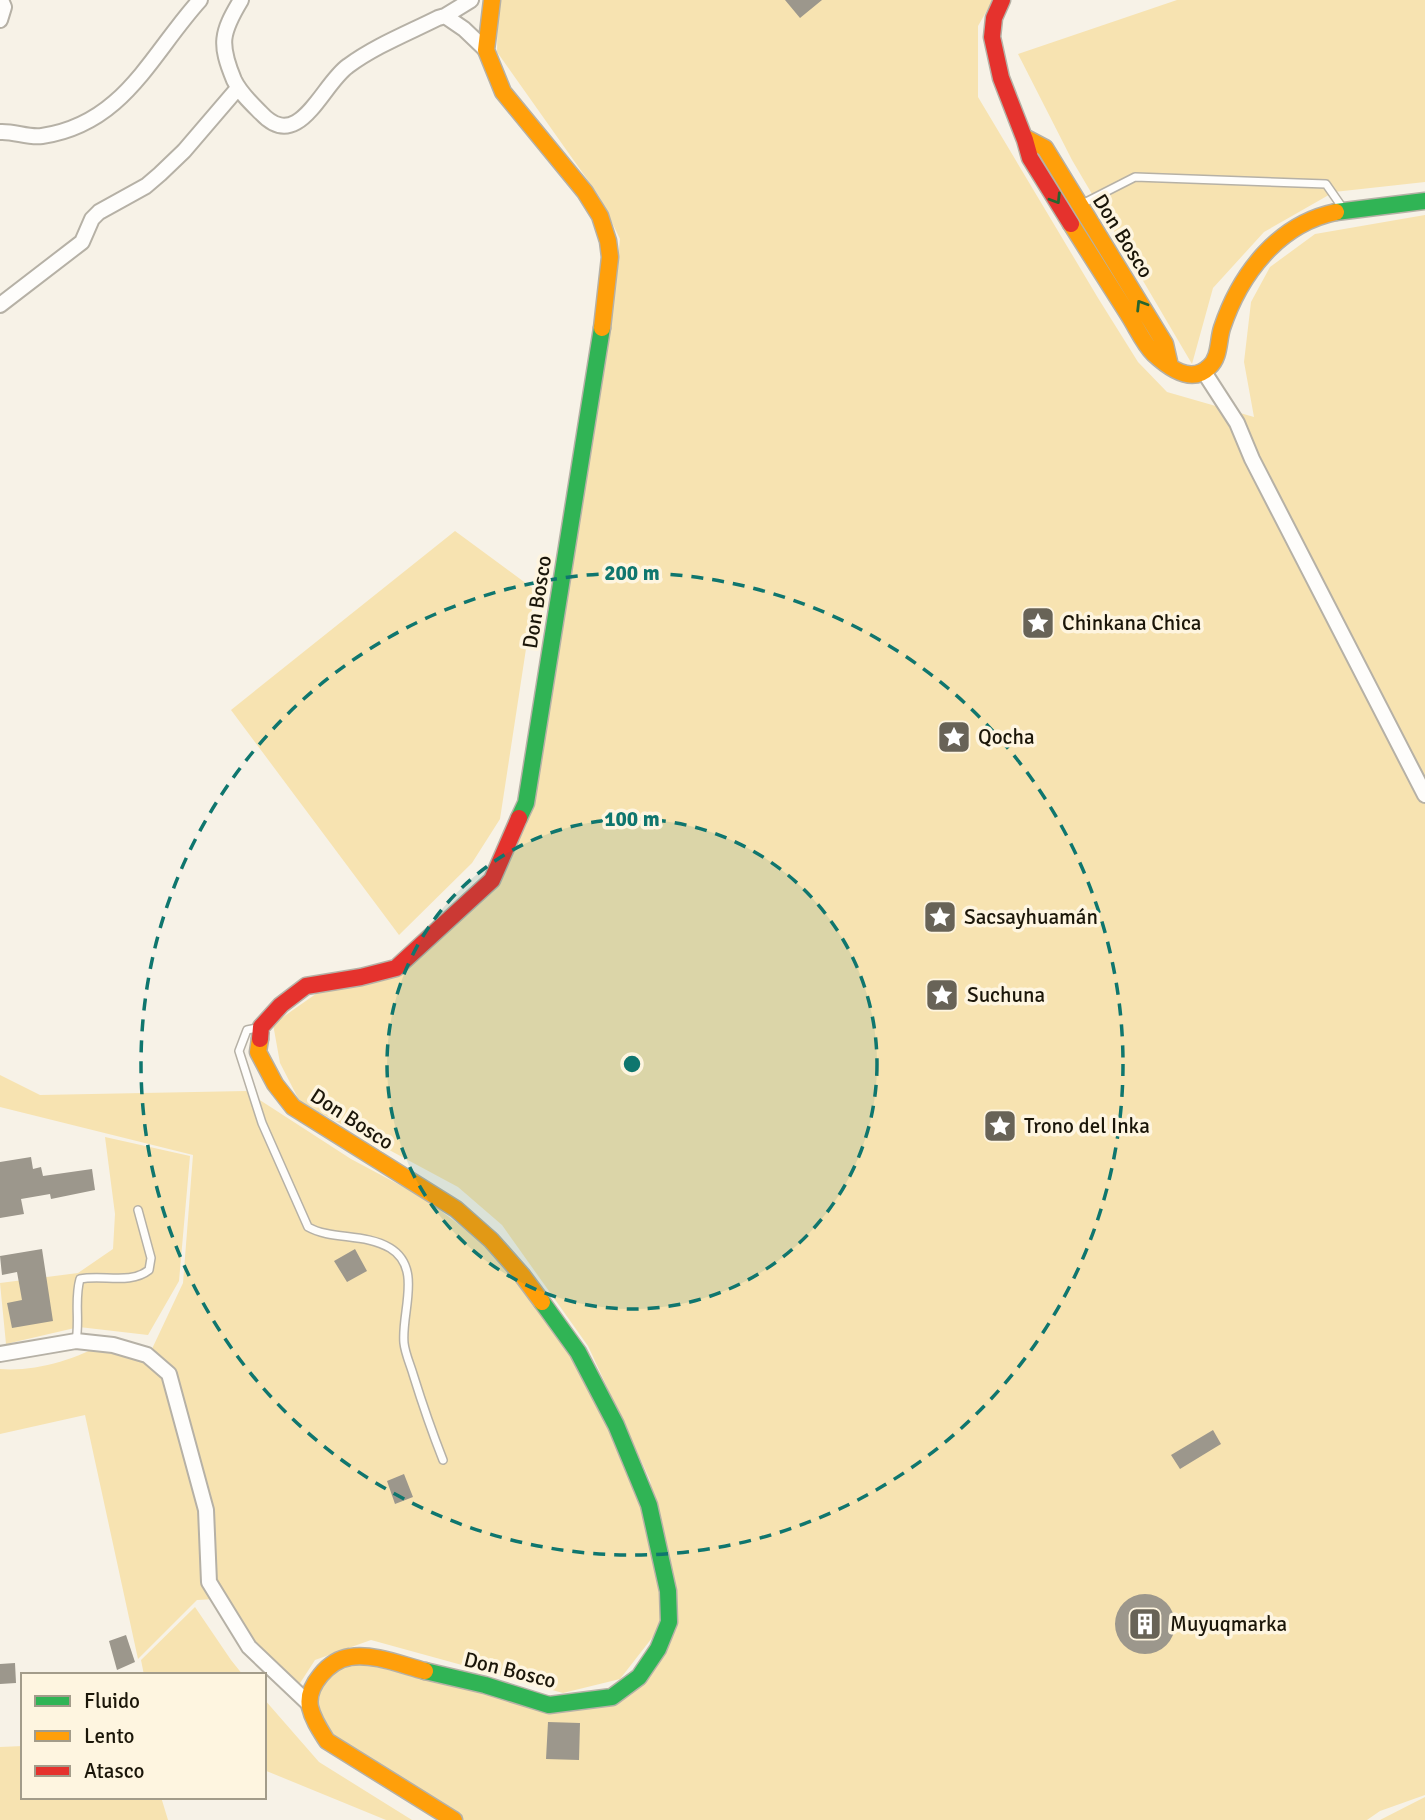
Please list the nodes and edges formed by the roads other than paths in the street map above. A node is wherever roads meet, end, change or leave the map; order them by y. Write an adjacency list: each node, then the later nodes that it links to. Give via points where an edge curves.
1 (1, 0): 8 (street)
2 (200, 0): 11 (street, via 146,71 87,123 38,136)
3 (241, 0): 10 (street, via 224,34 224,55)
4 (471, 0): 7 (street)
5 (492, 0): 9 (street, Don Bosco)
6 (1002, 0): 12 (street, Don Bosco, via 990,35 995,61)
7 (444, 16): 9 (street); 10 (street, via 350,64 296,124 279,125 264,116)
8 (0, 20)
9 (486, 50): 20 (street, Don Bosco, via 503,92 595,208 610,257 526,803 492,880 396,968 306,986)
10 (238, 88): 16 (street, via 160,174 99,212 82,242)
11 (0, 132)
12 (1026, 138): 14 (street, Don Bosco, via 1045,148); 17 (street, Don Bosco, one-way to 17, via 1030,158 1152,352)
13 (1425, 201): 15 (street)
14 (1080, 205): 15 (lane, via 1135,177 1326,184); 17 (street, Don Bosco, one-way to 14, via 1165,344)
15 (1345, 210): 18 (street, via 1316,217 1275,240 1247,274 1221,331 1217,358)
16 (0, 305)
17 (1170, 366): 18 (street, via 1191,376)
18 (1204, 372): 19 (street, via 1237,423)
19 (1425, 795)
20 (261, 1027): 24 (lane, via 247,1030 239,1051 262,1123 308,1227 320,1234 350,1235 389,1247 403,1259 408,1274 404,1344); 25 (street, Don Bosco, via 258,1052 293,1107 456,1209 522,1275 570,1341 616,1425 649,1505 668,1591 669,1622 658,1649 639,1678 612,1697 548,1705 485,1685 350,1657 332,1664 317,1678)
21 (138, 1210): 22 (lane, via 151,1258 149,1270 132,1278 80,1279)
22 (76, 1341): 23 (street); 25 (street, via 147,1355 169,1374 206,1510 209,1582 249,1647)
23 (0, 1354)
24 (443, 1460)
25 (309, 1704): 26 (street, via 327,1741)
26 (454, 1820)

